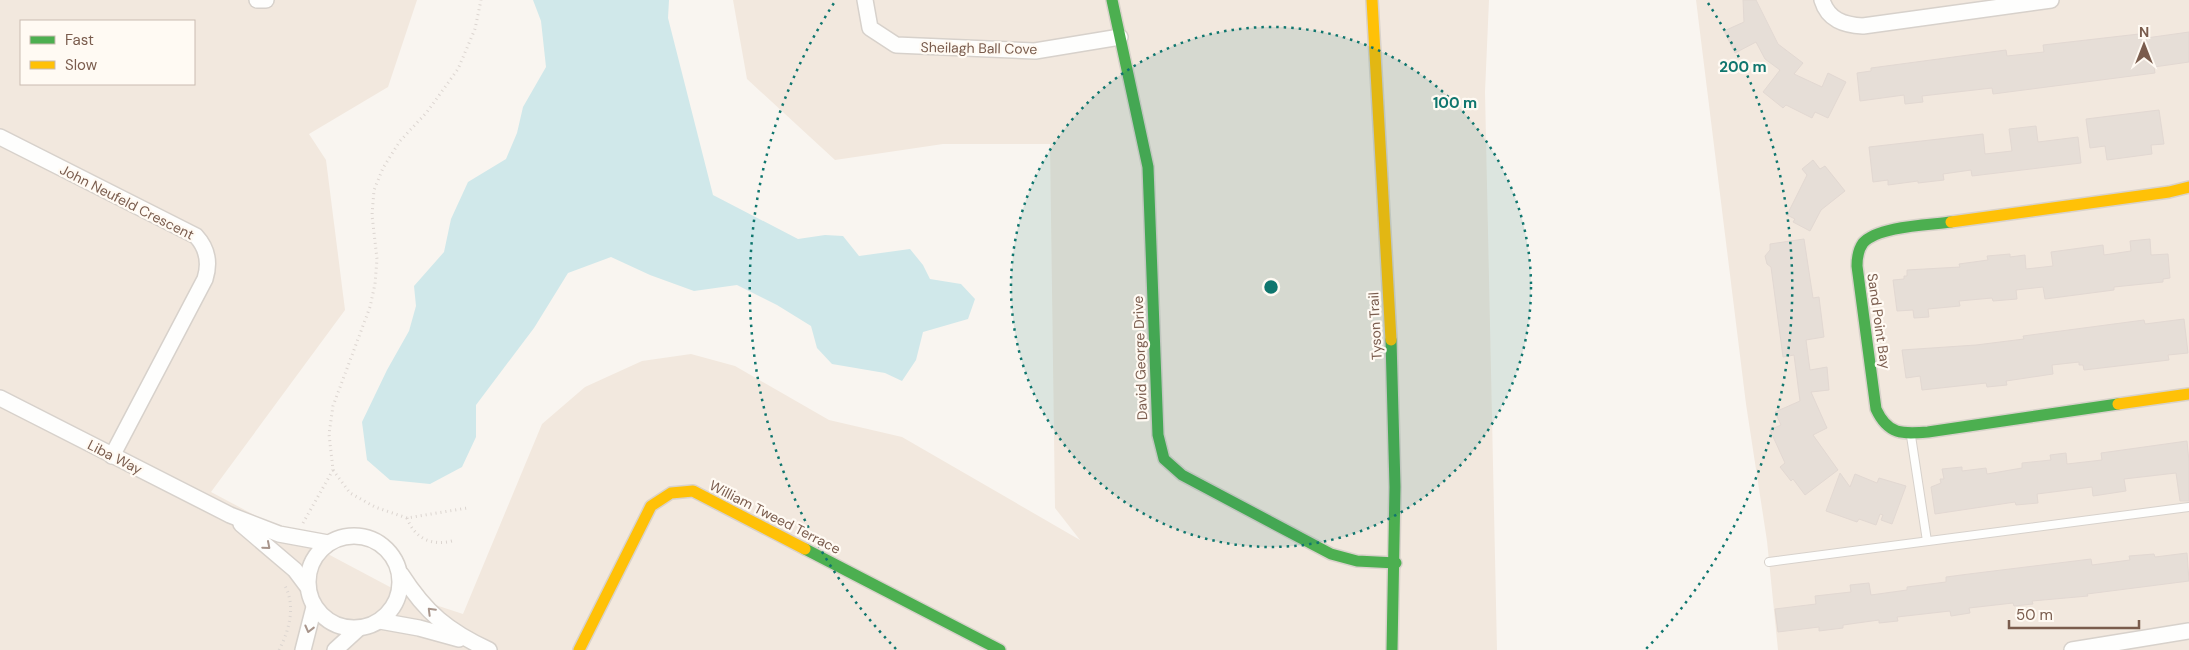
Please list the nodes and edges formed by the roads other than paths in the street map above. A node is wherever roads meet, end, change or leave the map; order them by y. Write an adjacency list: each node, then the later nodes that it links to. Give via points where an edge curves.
1 (257, 0): 2 (street)
2 (266, 0)
3 (865, 0): 8 (street, Sheilagh Ball Cove, via 870,28 896,45 1034,51)
4 (1112, 0): 8 (street, David George Drive)
5 (1372, 0): 20 (street, Tyson Trail, via 1391,347)
6 (1822, 0): 7 (street, via 1831,16 1849,25 1863,26)
7 (2051, 0)
8 (1120, 37): 20 (street, David George Drive, via 1148,167 1158,435 1164,459 1182,475 1331,554 1357,561)
9 (0, 137): 14 (street, John Neufeld Crescent, via 196,236 206,250 208,269 205,279)
10 (2189, 188): 13 (street, Sand Point Bay, via 1871,236 1861,246 1856,266 1876,409 1880,421 1887,427)
11 (2189, 394): 13 (street, Sand Point Bay)
12 (0, 398): 14 (street, Liba Way)
13 (1910, 433): 17 (lane)
14 (112, 456): 16 (street, Liba Way)
15 (2189, 507): 17 (lane)
16 (230, 515): 18 (street, Liba Way, via 279,534); 22 (street, Liba Way, one-way to 22, via 284,561)
17 (1927, 540): 19 (lane)
18 (328, 543): 21 (street, via 350,535 373,538 392,553); 22 (street, via 312,562)
19 (1769, 562)
20 (1396, 563): 33 (street, Tyson Trail)
21 (401, 574): 24 (street, via 398,601); 27 (street, one-way to 21, via 450,630 414,595)
22 (307, 586): 23 (street)
23 (314, 607): 25 (street, via 333,624); 28 (street, one-way to 28)
24 (380, 621): 25 (street); 27 (street)
25 (358, 629): 29 (street)
26 (2189, 631): 34 (street)
27 (468, 640): 30 (street)
28 (303, 650)
29 (334, 650)
30 (489, 650)
31 (579, 650): 32 (street, William Tweed Terrace, via 651,506 671,493 693,491)
32 (1000, 650)
33 (1392, 650)
34 (2072, 650)

